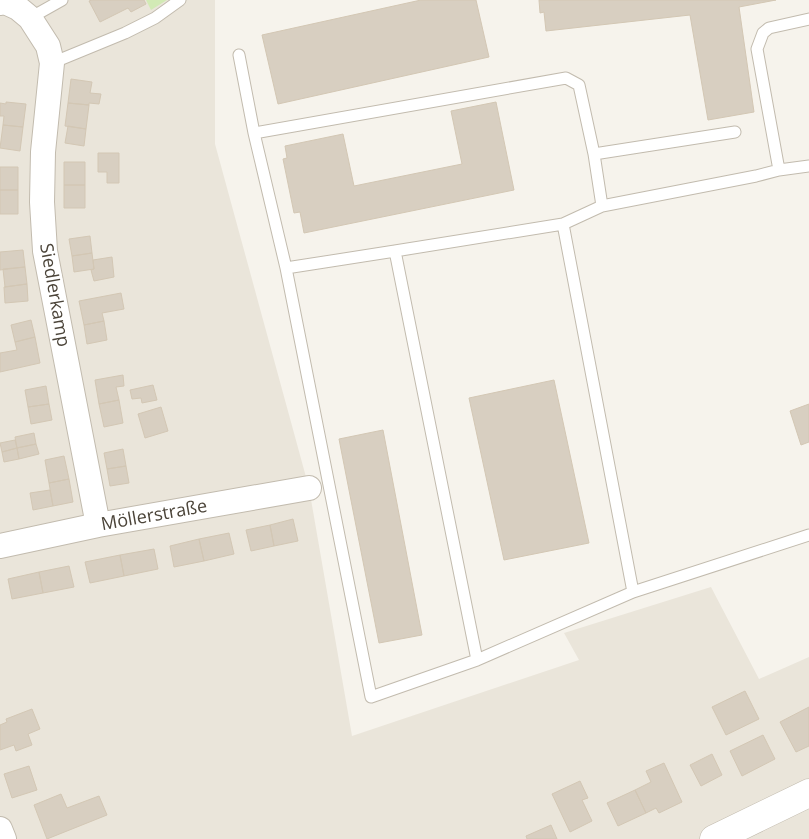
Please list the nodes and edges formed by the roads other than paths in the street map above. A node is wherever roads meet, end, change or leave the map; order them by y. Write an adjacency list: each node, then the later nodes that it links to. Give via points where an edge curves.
1 (62, 0): 4 (lane)
2 (180, 0): 7 (lane, via 155,18 125,33)
3 (3, 2): 4 (street)
4 (30, 18): 7 (street, via 48,46)
5 (809, 19): 12 (lane, via 769,28 763,33 757,49)
6 (240, 55): 9 (lane)
7 (52, 62): 18 (street, Siedlerkamp, via 43,152 45,252)
8 (736, 132): 10 (lane)
9 (254, 133): 10 (lane, via 566,78 579,85); 16 (lane)
10 (594, 154): 13 (lane)
11 (809, 166): 12 (lane)
12 (779, 170): 13 (lane)
13 (602, 206): 14 (lane)
14 (562, 224): 15 (lane); 21 (lane)
15 (395, 251): 16 (lane); 22 (lane)
16 (286, 268): 22 (lane, via 371,697)
17 (309, 488): 18 (street, Möllerstraße)
18 (98, 525): 20 (street, Möllerstraße)
19 (809, 535): 21 (lane)
20 (0, 546)
21 (633, 592): 22 (lane)
22 (477, 660)
23 (809, 793): 26 (street)
24 (0, 829): 25 (street)
25 (4, 839)
26 (715, 839)

